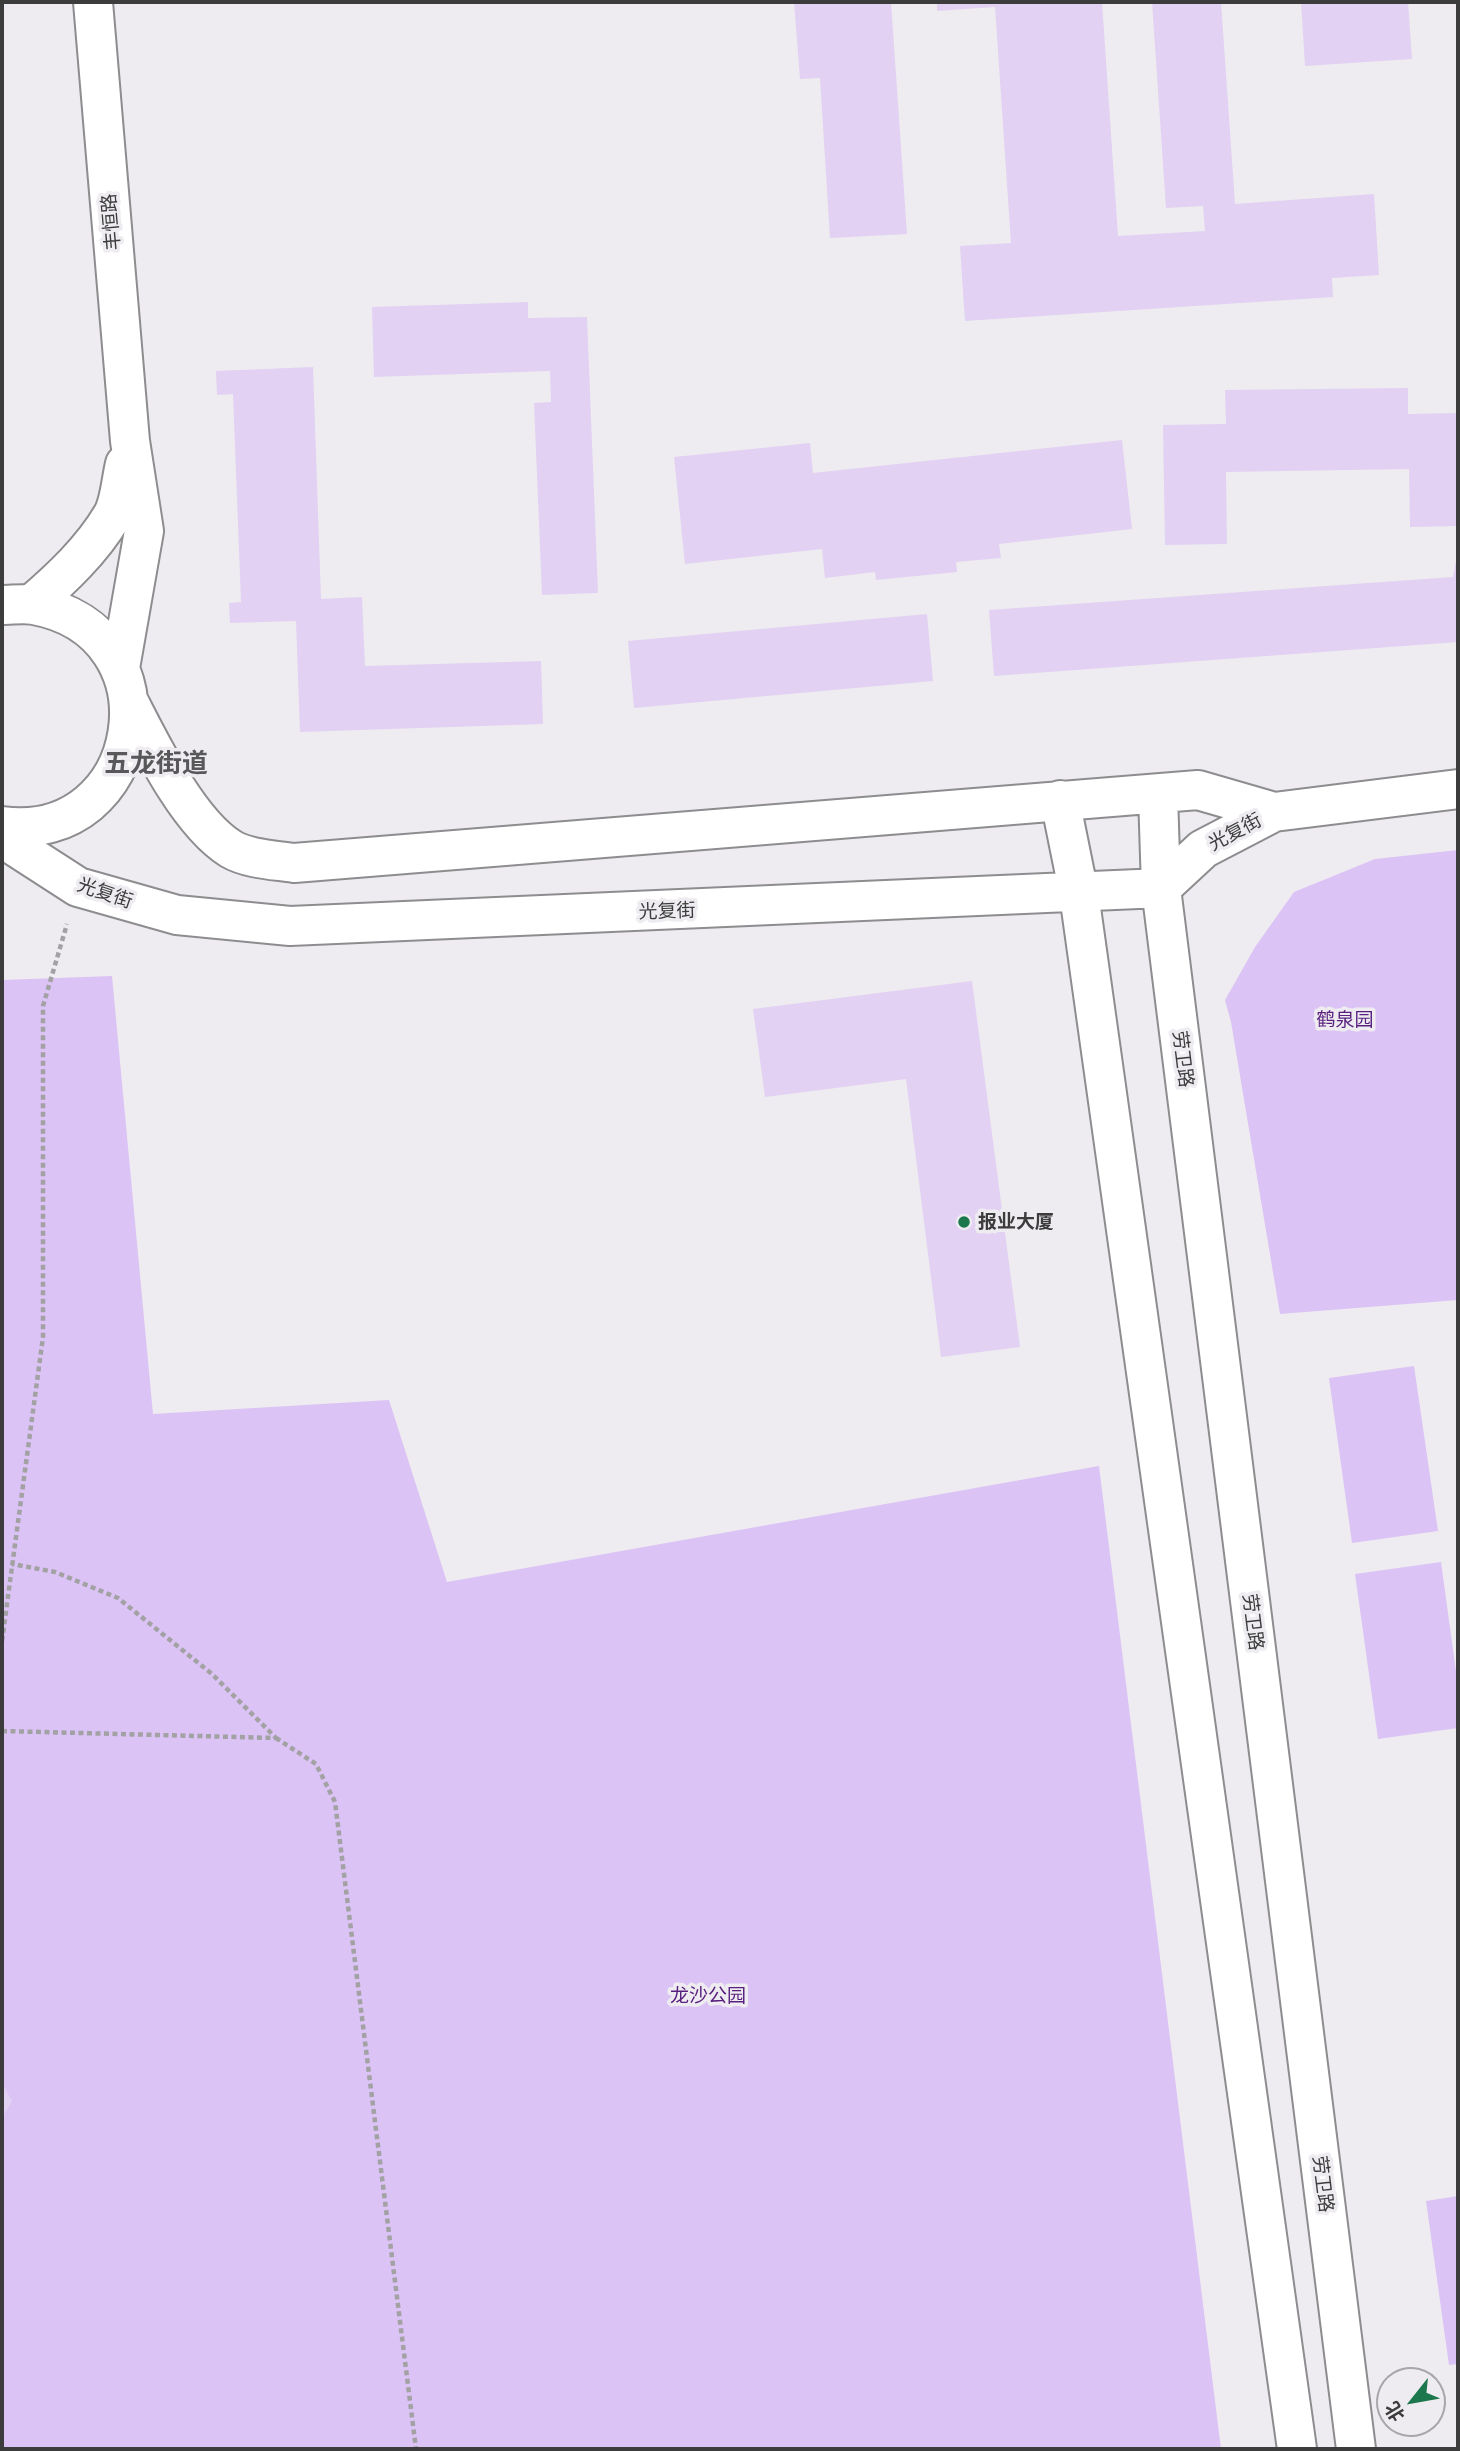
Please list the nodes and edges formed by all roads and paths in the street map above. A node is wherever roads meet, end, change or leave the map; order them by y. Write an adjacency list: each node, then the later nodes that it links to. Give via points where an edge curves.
1 (93, 2): 2 (main road, 丰恒路)
2 (130, 442): 3 (main road, via 113,514 58,582); 4 (main road, via 144,531)
3 (17, 604): 4 (main road, via 68,615 99,637)
4 (120, 668): 5 (main road)
5 (130, 704): 8 (main road, 光复街, via 201,823 232,850 294,863); 10 (main road, via 128,741 113,776 89,804 56,822)
6 (1458, 789): 9 (main road)
7 (1158, 794): 8 (main road, 光复街); 9 (main road, 光复街, via 1198,790); 13 (main road, 劳卫路)
8 (1059, 800): 14 (main road)
9 (1274, 812): 13 (main road, 光复街, via 1203,849)
10 (2, 826)
11 (2, 838): 12 (main road, 光复街)
12 (78, 887): 14 (main road, 光复街, via 177,915 290,926); 15 (path, via 43,1006 43,1337)
13 (1161, 888): 14 (main road, 光复街); 21 (main road, 劳卫路)
14 (1079, 894): 20 (main road)
15 (12, 1564): 16 (path); 18 (path, via 55,1572 118,1598 212,1674)
16 (2, 1641)
17 (2, 1731): 18 (path)
18 (276, 1738): 19 (path, via 316,1764 335,1802)
19 (416, 2449)
20 (1297, 2449)
21 (1356, 2449)

